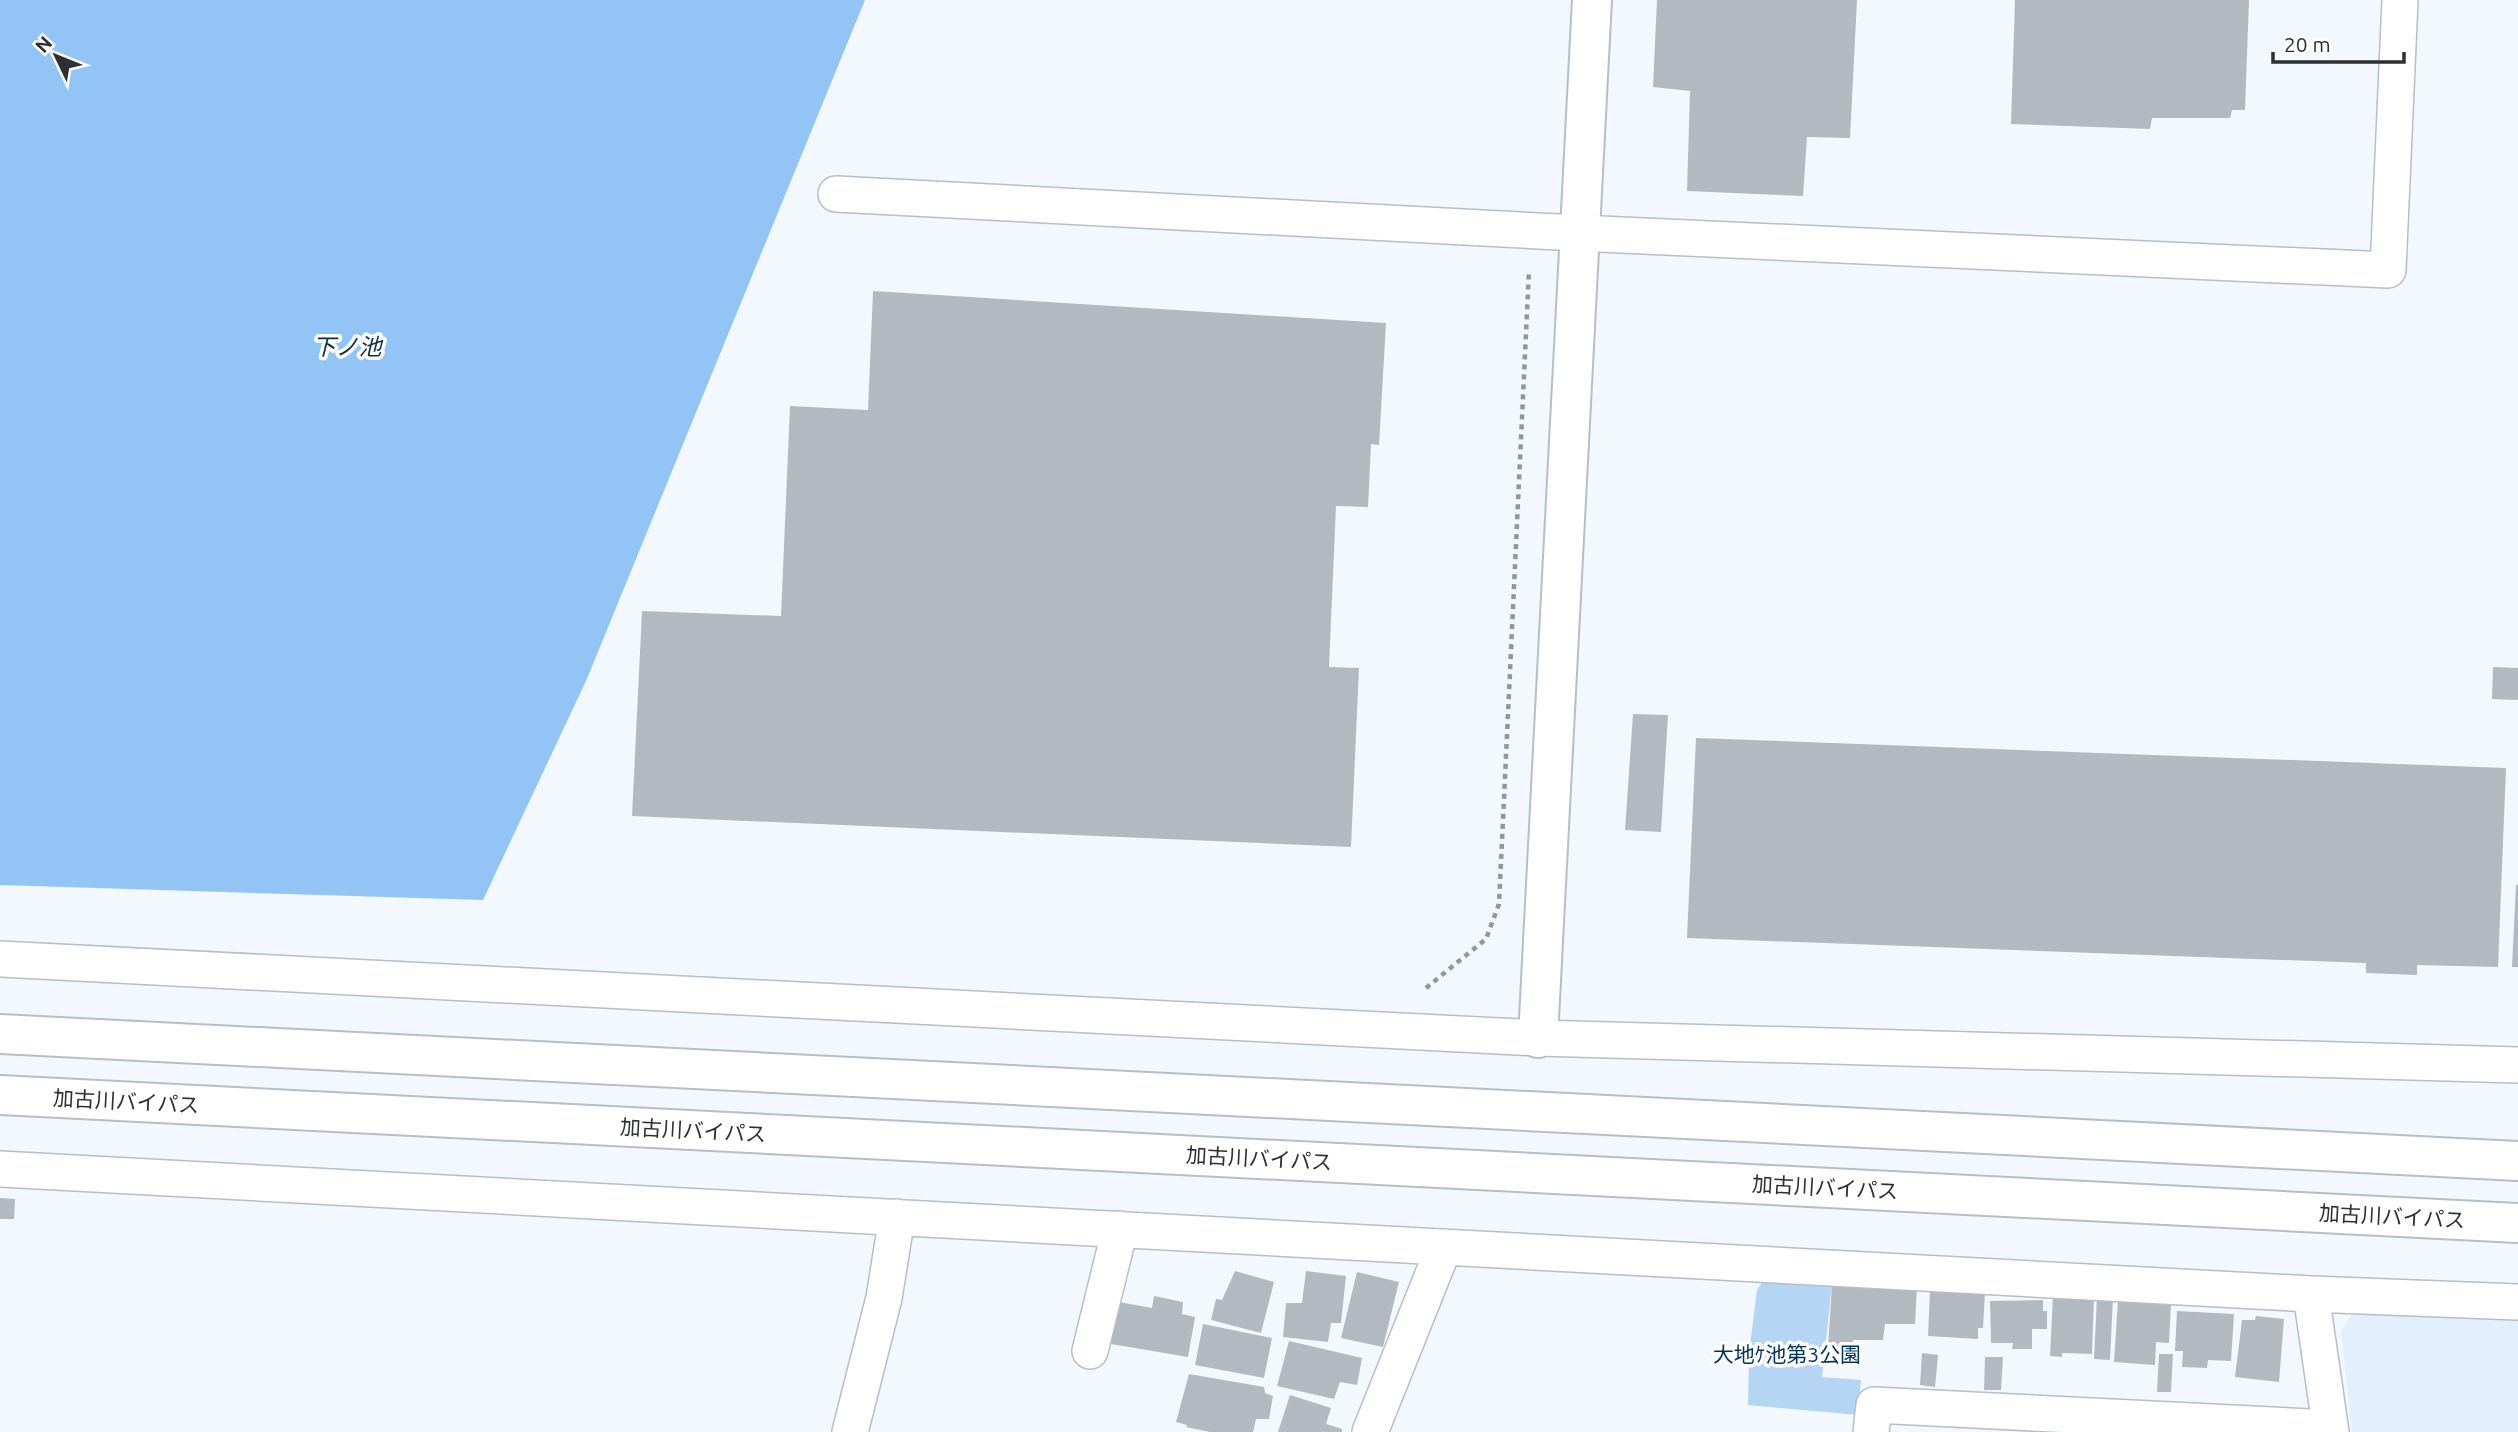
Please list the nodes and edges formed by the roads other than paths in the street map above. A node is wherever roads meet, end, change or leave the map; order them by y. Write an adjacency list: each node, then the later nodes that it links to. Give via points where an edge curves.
1 (1592, 0): 4 (main road)
2 (2400, 0): 4 (street, via 2389,270)
3 (836, 194): 4 (street)
4 (1578, 233): 7 (main road)
5 (0, 959): 7 (street)
6 (0, 1034): 10 (main road)
7 (1538, 1038): 8 (street)
8 (2518, 1065)
9 (0, 1096): 13 (main road, 加古川バイパス)
10 (2518, 1161)
11 (0, 1169): 12 (street)
12 (897, 1217): 14 (street); 21 (street, via 884,1298)
13 (2518, 1223)
14 (1120, 1230): 15 (street); 18 (street)
15 (1444, 1247): 16 (street); 22 (street)
16 (2311, 1294): 17 (street); 20 (street)
17 (2518, 1302)
18 (1090, 1351)
19 (2083, 1424): 20 (street); 23 (street, via 1874,1405)
20 (2330, 1430)
21 (850, 1432)
22 (1370, 1432)
23 (1871, 1432)

